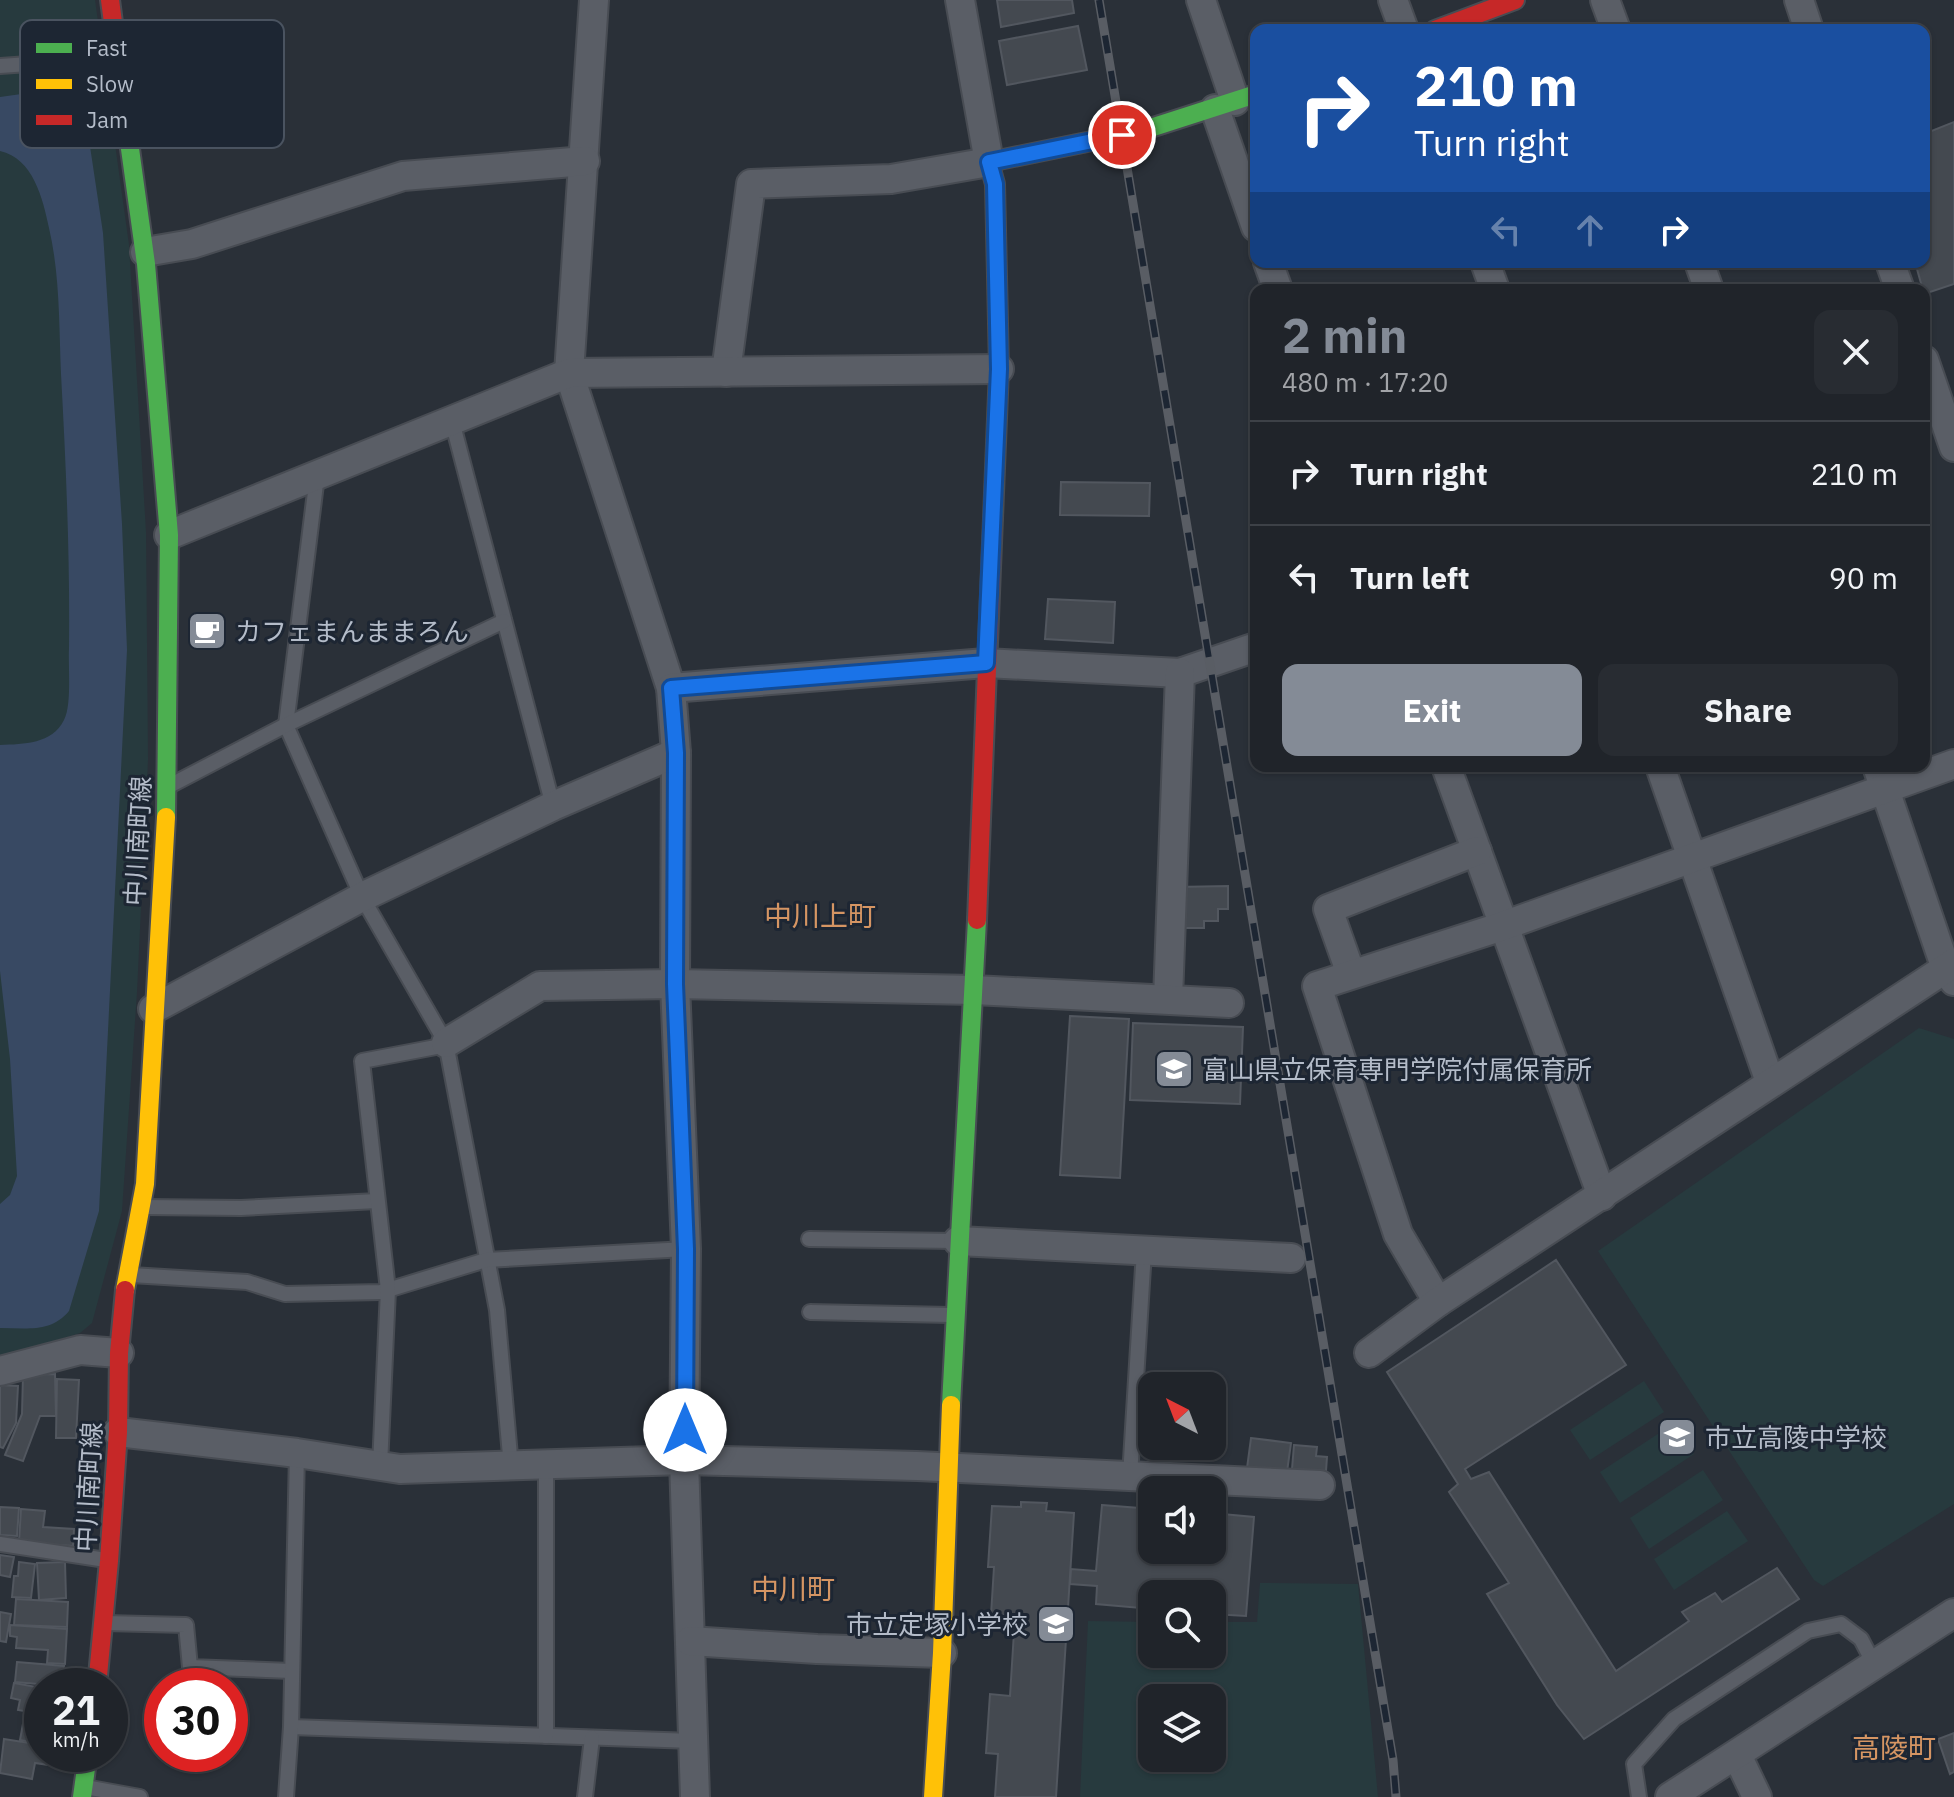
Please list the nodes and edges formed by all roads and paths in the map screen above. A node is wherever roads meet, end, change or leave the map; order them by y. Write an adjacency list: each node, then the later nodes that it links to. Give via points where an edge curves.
1 (110, 0): 9 (street, 中川南町線)
2 (594, 0): 16 (street)
3 (960, 0): 17 (street)
4 (1201, 0): 14 (street)
5 (1393, 0): 10 (street)
6 (1515, 0): 11 (street)
7 (1605, 0): 12 (street)
8 (1799, 0): 13 (street)
9 (113, 20)
10 (1402, 24)
11 (1451, 24)
12 (1614, 24)
13 (1807, 24)
14 (1235, 102): 17 (street, via 1141,131); 18 (street)
15 (130, 148): 19 (street, 中川南町線)
16 (585, 161): 19 (street, via 403,176 192,244); 22 (street)
17 (989, 162): 20 (street, via 995,184); 21 (street, via 891,179 751,184)
18 (1250, 191)
19 (145, 252): 28 (street, 中川南町線)
20 (999, 369): 21 (street); 31 (street)
21 (726, 372): 22 (street)
22 (569, 373): 25 (street); 33 (street)
23 (1930, 379): 24 (street)
24 (1940, 411): 26 (street)
25 (452, 421): 27 (street); 29 (lane)
26 (1954, 447)
27 (317, 476): 28 (street); 34 (lane)
28 (169, 535): 42 (street, 中川南町線)
29 (504, 621): 34 (lane); 43 (lane)
30 (1250, 649): 32 (street)
31 (986, 663): 32 (street); 33 (street); 51 (street)
32 (1180, 673): 52 (street)
33 (671, 688): 35 (street)
34 (286, 725): 42 (lane); 46 (lane)
35 (676, 753): 43 (street); 50 (street)
36 (1954, 764): 37 (street)
37 (1930, 768)
38 (1448, 772): 44 (street)
39 (1662, 772): 45 (street)
40 (1909, 772): 41 (street)
41 (1881, 777): 45 (street); 48 (street)
42 (168, 787): 54 (street, 中川南町線)
43 (553, 806): 46 (street)
44 (1477, 851): 47 (street); 49 (street, via 1328,909)
45 (1692, 859): 47 (street); 56 (street)
46 (362, 897): 54 (street); 55 (lane)
47 (1503, 926): 49 (street); 57 (street)
48 (1951, 971): 56 (street)
49 (1351, 974): 68 (street, via 1317,986 1398,1234)
50 (675, 984): 51 (street); 55 (street, via 540,986); 62 (street)
51 (974, 990): 52 (street); 61 (street)
52 (1168, 999): 53 (street)
53 (1229, 1003)
54 (153, 1009): 59 (street, 中川南町線)
55 (446, 1043): 58 (lane, via 362,1061); 65 (lane)
56 (1770, 1082): 57 (street)
57 (1602, 1196): 68 (street)
58 (377, 1201): 59 (lane); 67 (lane)
59 (140, 1207): 66 (street, 中川南町線)
60 (809, 1239): 61 (lane)
61 (958, 1241): 63 (street); 70 (street)
62 (686, 1249): 65 (lane); 76 (street)
63 (1144, 1251): 64 (street); 81 (lane)
64 (1291, 1258)
65 (486, 1260): 67 (lane); 79 (lane, via 497,1310)
66 (127, 1274): 67 (lane, via 247,1282 285,1294); 71 (street, 中川南町線)
67 (388, 1290): 78 (lane)
68 (1438, 1302): 72 (street)
69 (810, 1312): 70 (lane)
70 (954, 1315): 80 (street)
71 (119, 1353): 73 (street, via 80,1350); 74 (street, 中川南町線)
72 (1369, 1353)
73 (0, 1371)
74 (118, 1432): 75 (street); 84 (street, 中川南町線)
75 (297, 1453): 78 (street); 91 (lane)
76 (684, 1460): 77 (street); 80 (street); 87 (street)
77 (546, 1465): 79 (street); 93 (lane)
78 (380, 1466): 79 (street)
79 (511, 1467)
80 (950, 1468): 81 (street); 88 (street)
81 (1130, 1476): 82 (street, via 1274,1488)
82 (1320, 1485)
83 (0, 1544): 84 (lane)
84 (109, 1561): 86 (street, 中川南町線)
85 (1954, 1613): 89 (street)
86 (105, 1623): 90 (street, 中川南町線); 91 (lane, via 186,1625 190,1667)
87 (690, 1641): 88 (street); 95 (street)
88 (942, 1653): 103 (street)
89 (1874, 1664): 96 (street); 104 (lane, via 1861,1639 1841,1624 1808,1631 1674,1719 1634,1764)
90 (99, 1668)
91 (291, 1671): 92 (lane)
92 (291, 1727): 93 (lane); 100 (lane)
93 (546, 1736): 94 (lane)
94 (592, 1738): 95 (lane); 101 (lane)
95 (693, 1741): 102 (street)
96 (1737, 1755): 105 (street); 106 (street)
97 (86, 1772): 98 (street)
98 (83, 1792): 99 (lane)
99 (140, 1797)
100 (286, 1797)
101 (585, 1797)
102 (695, 1797)
103 (933, 1797)
104 (1639, 1797)
105 (1670, 1797)
106 (1757, 1797)

